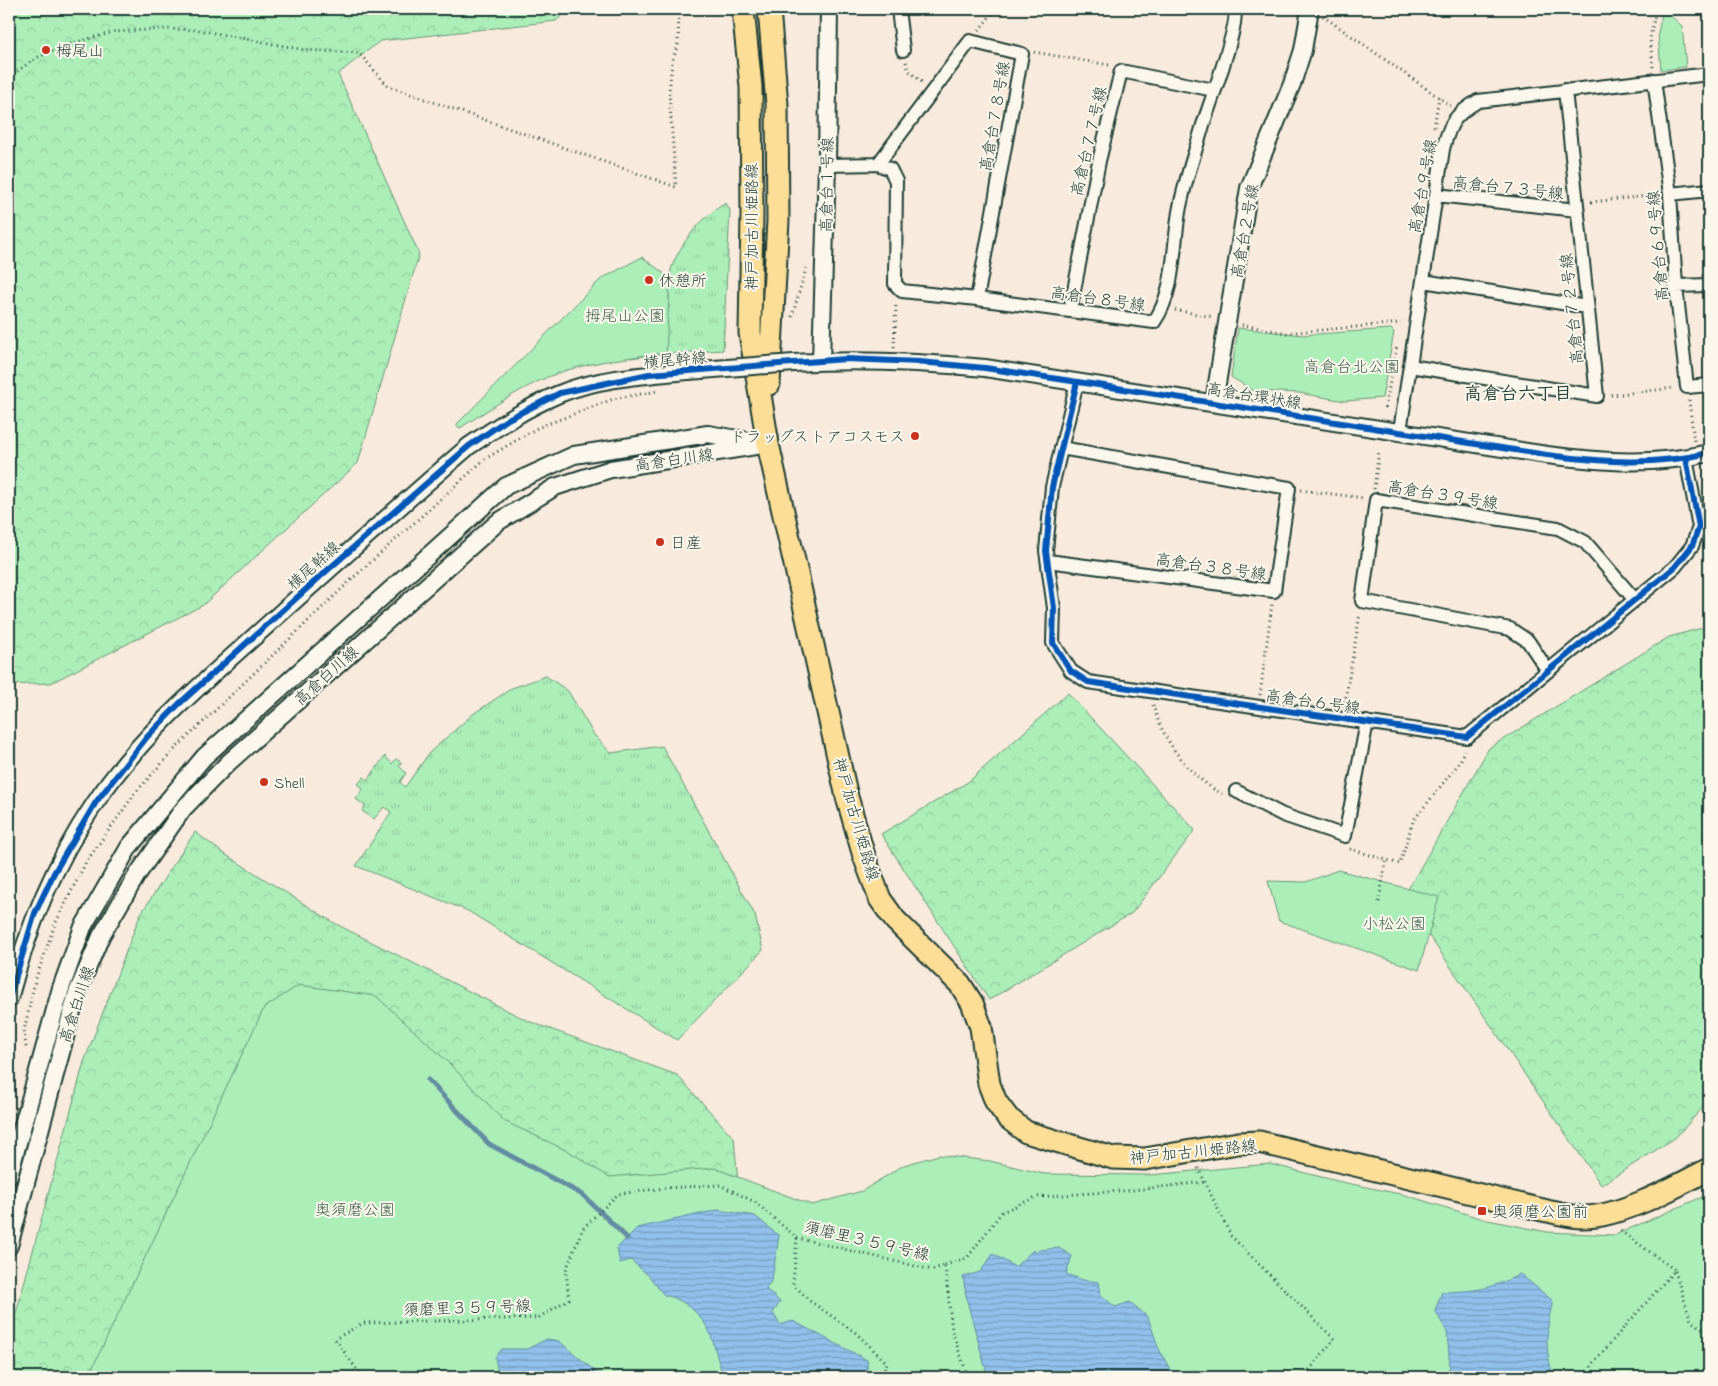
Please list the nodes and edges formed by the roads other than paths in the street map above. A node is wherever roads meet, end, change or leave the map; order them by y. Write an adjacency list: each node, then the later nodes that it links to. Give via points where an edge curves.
1 (743, 9): 31 (main road, 神戸加古川姫路線, via 751,87 750,333)
2 (769, 9): 31 (main road, 神戸加古川姫路線, via 776,105 778,220)
3 (828, 9): 12 (street, 高倉台１号線)
4 (898, 9): 7 (street)
5 (1234, 9): 10 (street, 高倉台８号線, via 1236,15)
6 (1315, 12): 29 (street, 高倉台２号線, via 1292,84 1249,188)
7 (903, 50)
8 (1709, 74): 9 (street)
9 (1654, 80): 11 (street); 15 (street, 高倉台６９号線)
10 (1214, 90): 23 (street, 高倉台８号線, via 1179,211 1169,283 1154,322); 23 (street, 高倉台７７号線, via 1121,72 1098,161)
11 (1565, 90): 16 (street, 高倉台９号線, via 1478,102 1460,112 1450,125); 17 (street, 高倉台７２号線)
12 (827, 164): 13 (street); 24 (street, 高倉台１号線)
13 (878, 164): 21 (street, 高倉台８号線, via 890,169 896,181 897,287 902,291); 21 (street, 高倉台７８号線, via 970,41 1022,54)
14 (1709, 190): 15 (street)
15 (1670, 194): 20 (street, 高倉台６９号線)
16 (1436, 195): 17 (street, 高倉台７３号線); 18 (street, 高倉台９号線)
17 (1576, 207): 22 (street, 高倉台７２号線)
18 (1423, 281): 22 (street); 26 (street, 高倉台９号線)
19 (1709, 285): 20 (street)
20 (1676, 286): 28 (street, 高倉台６９号線, via 1687,387)
21 (977, 299): 23 (street, 高倉台８号線)
22 (1587, 307): 26 (street, 高倉台７２号線, via 1597,396)
23 (1070, 311)
24 (821, 361): 25 (street, 高倉台環状線); 27 (street, 高倉台環状線, via 920,362)
25 (794, 363): 41 (street, 横尾幹線, bridge, via 621,379 560,394 508,419 468,446 180,704 129,758 74,835 35,913)
26 (1410, 366): 30 (street, 高倉台９号線)
27 (1077, 382): 29 (street, 高倉台環状線); 32 (street, 高倉台６号線)
28 (1709, 385)
29 (1214, 402): 30 (street, 高倉台環状線)
30 (1400, 431): 34 (street, 高倉台環状線, via 1610,462)
31 (768, 444): 42 (main road, 神戸加古川姫路線, via 847,797 880,899 896,920 960,984 972,1003 980,1026 989,1084 996,1102 1008,1118 1026,1132 1113,1158 1146,1159 1259,1142 1582,1217 1605,1214 1643,1201); 43 (street, 高倉白川線, via 708,434 574,455 506,486 204,757 129,847 83,927 60,988); 44 (street, 高倉白川線, via 611,469 556,487 498,522 228,763 183,809 136,874 101,936 77,993)
32 (1061, 448): 36 (street, 高倉台６号線, via 1052,486); 36 (street, 高倉台３８号線, via 1289,488 1274,591)
33 (1709, 453): 34 (street, 高倉台環状線)
34 (1686, 458): 35 (street)
35 (1704, 527): 37 (street, via 1674,567)
36 (1048, 561): 39 (street, 高倉台６号線, via 1054,608 1053,643 1072,672 1088,682)
37 (1635, 600): 38 (street); 38 (street, 高倉台３９号線, via 1585,542 1558,528 1376,500 1362,601 1510,629 1528,642)
38 (1548, 672): 39 (street, 高倉台６号線, via 1467,737)
39 (1367, 722): 40 (street, via 1344,836)
40 (1231, 794)
41 (9, 998)
42 (1709, 1169)
43 (9, 1175)
44 (9, 1246)

